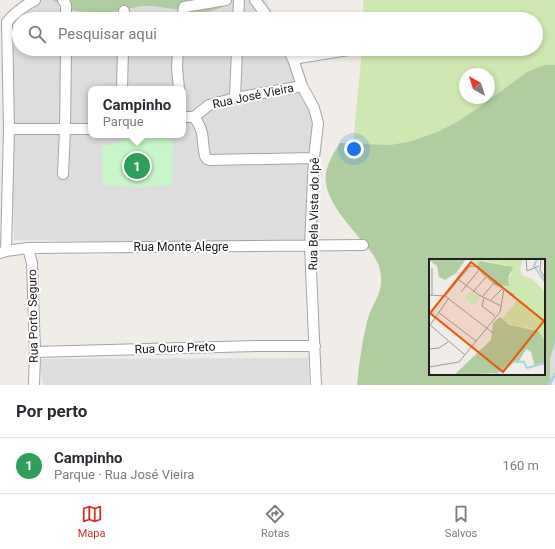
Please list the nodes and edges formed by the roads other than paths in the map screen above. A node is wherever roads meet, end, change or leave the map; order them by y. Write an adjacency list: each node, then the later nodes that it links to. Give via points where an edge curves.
1 (35, 0): 6 (street)
2 (226, 0): 8 (street, via 184,7)
3 (239, 0): 9 (street)
4 (255, 0): 10 (street)
5 (65, 2): 7 (street)
6 (16, 12)
7 (66, 12)
8 (183, 12)
9 (238, 12)
10 (264, 12)
11 (12, 15): 25 (street, via 7,22)
12 (66, 56): 27 (street)
13 (123, 56): 19 (street)
14 (178, 56): 20 (street)
15 (237, 56): 22 (street)
16 (291, 56): 18 (street, Rua Bela Vista do Ipê)
17 (311, 56): 18 (street)
18 (292, 59): 21 (street, Rua Bela Vista do Ipê)
19 (122, 86)
20 (179, 86)
21 (302, 86): 22 (street, Rua José Vieira); 28 (street, Rua Bela Vista do Ipê, via 314,108 318,123)
22 (235, 98): 24 (street, Rua José Vieira, via 209,105)
23 (186, 117): 24 (street)
24 (194, 117): 28 (street, via 203,135 207,159)
25 (9, 129): 27 (street); 33 (street)
26 (88, 129): 27 (street)
27 (65, 130): 29 (street)
28 (314, 158): 31 (street, Rua Bela Vista do Ipê)
29 (63, 174)
30 (363, 245): 31 (street, Rua Monte Alegre)
31 (310, 246): 32 (street, Rua Monte Alegre); 34 (street, Rua Bela Vista do Ipê)
32 (28, 248): 33 (street, Rua Monte Alegre); 35 (street, Rua Porto Seguro, via 32,262)
33 (3, 252)
34 (315, 346): 35 (street, Rua Ouro Preto); 37 (street, Rua Bela Vista do Ipê)
35 (35, 352): 36 (street, Rua Porto Seguro)
36 (34, 385)
37 (316, 385)

